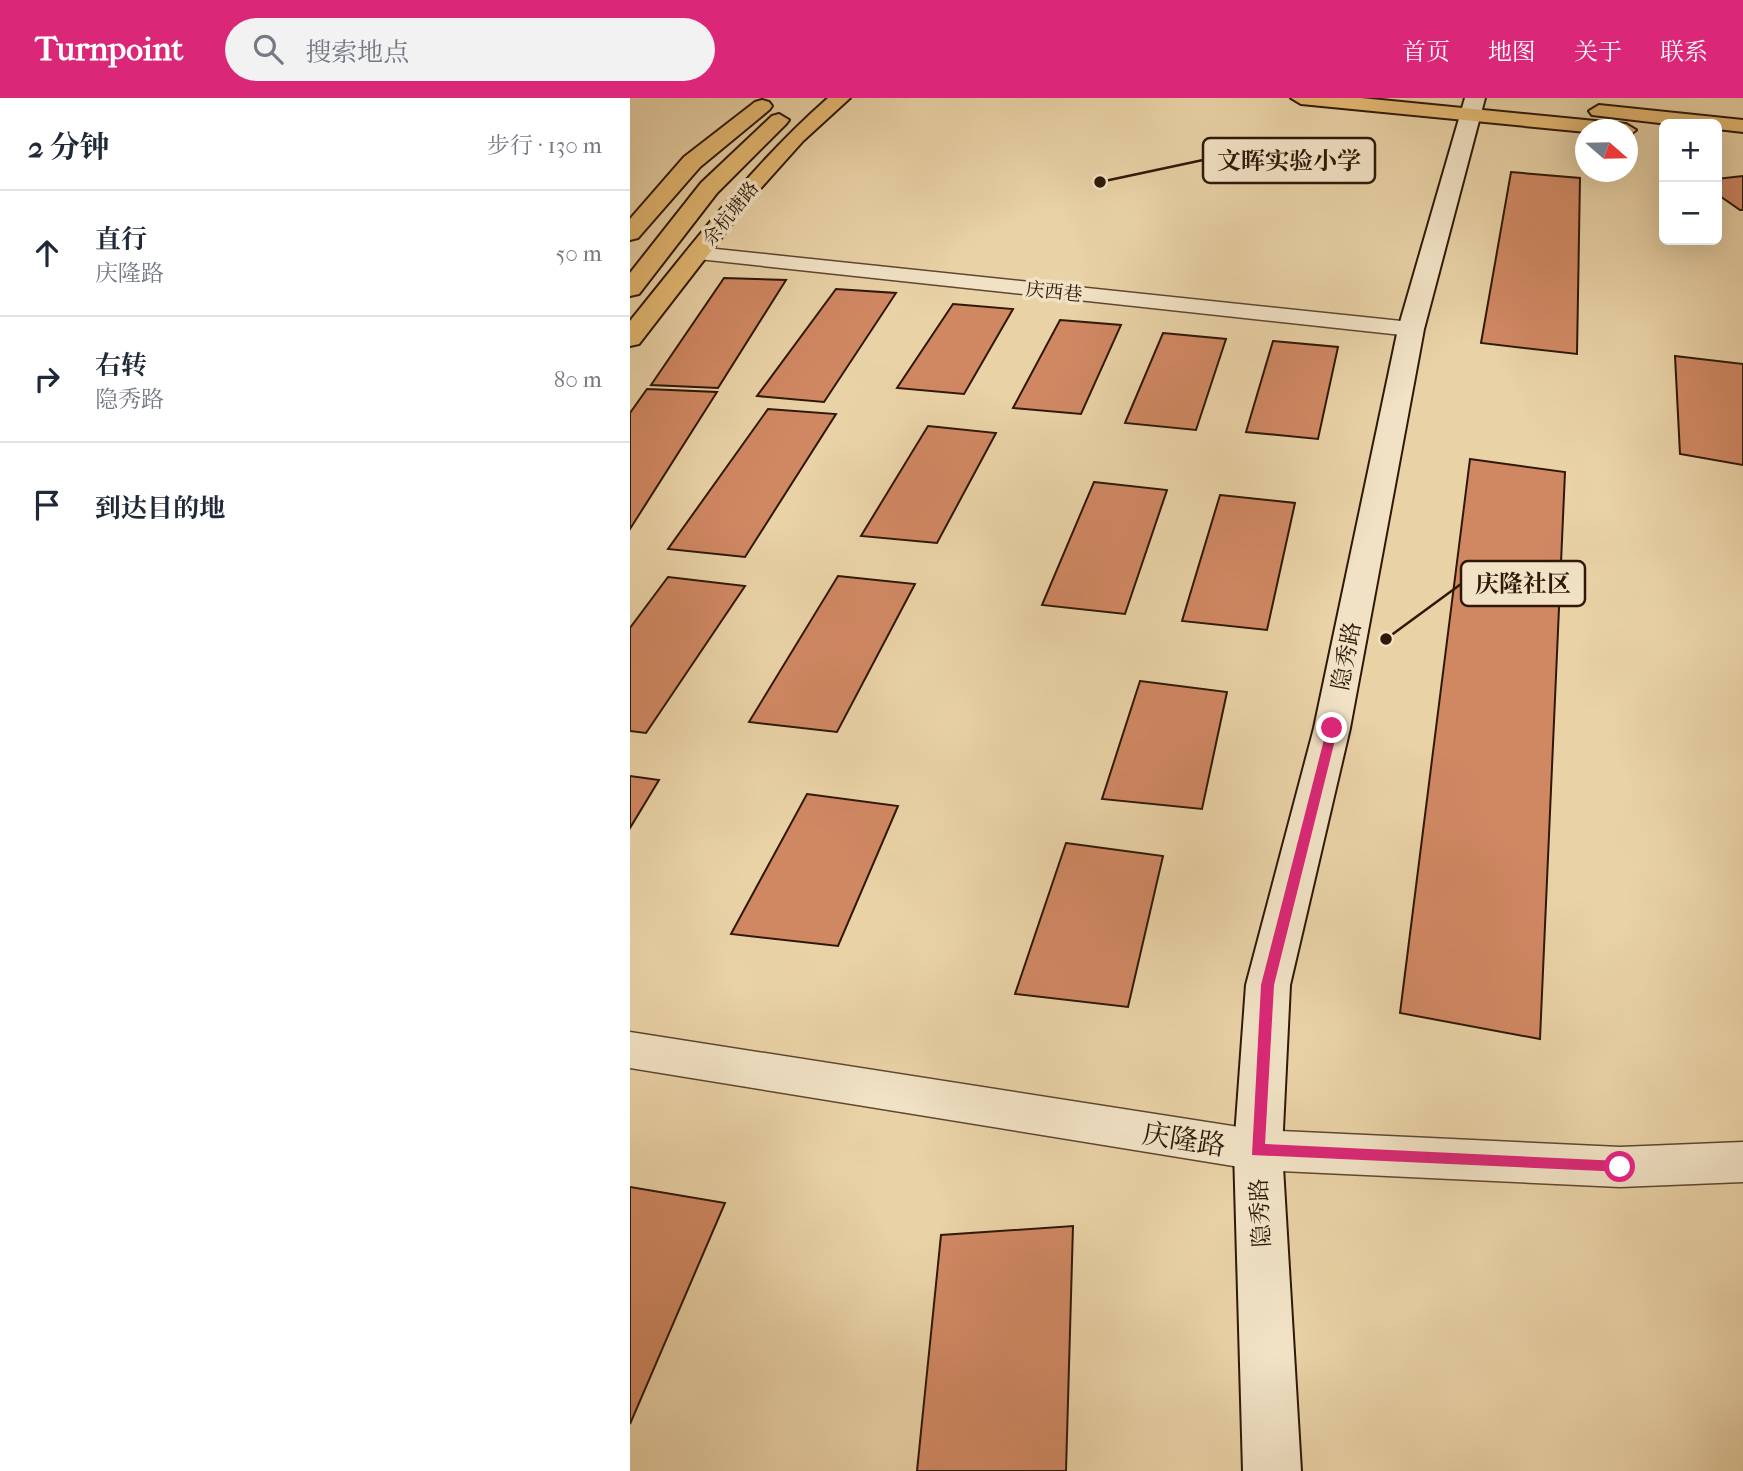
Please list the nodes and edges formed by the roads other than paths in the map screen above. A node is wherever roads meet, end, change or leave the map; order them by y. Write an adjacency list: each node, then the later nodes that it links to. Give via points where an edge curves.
1 (772, 98): 12 (main road, via 692,162)
2 (841, 98): 13 (main road, 余杭塘路, via 796,137)
3 (1301, 98): 5 (main road)
4 (796, 105): 14 (main road, 余杭塘路, via 709,188)
5 (1472, 106): 6 (main road); 7 (main road, via 1646,115); 15 (street, 隐秀路)
6 (1575, 122)
7 (1743, 126)
8 (1638, 131): 9 (main road)
9 (1659, 133)
10 (1722, 139): 11 (main road)
11 (1743, 141)
12 (630, 233)
13 (697, 253): 15 (street, 庆西巷); 16 (main road, 余杭塘路)
14 (630, 289)
15 (1411, 329): 18 (street, 隐秀路, via 1332,728 1268,985)
16 (630, 338)
17 (630, 1050): 18 (street, 庆隆路)
18 (1258, 1150): 19 (street, 庆隆路, via 1620,1167); 20 (street, 隐秀路)
19 (1743, 1162)
20 (1272, 1471)

